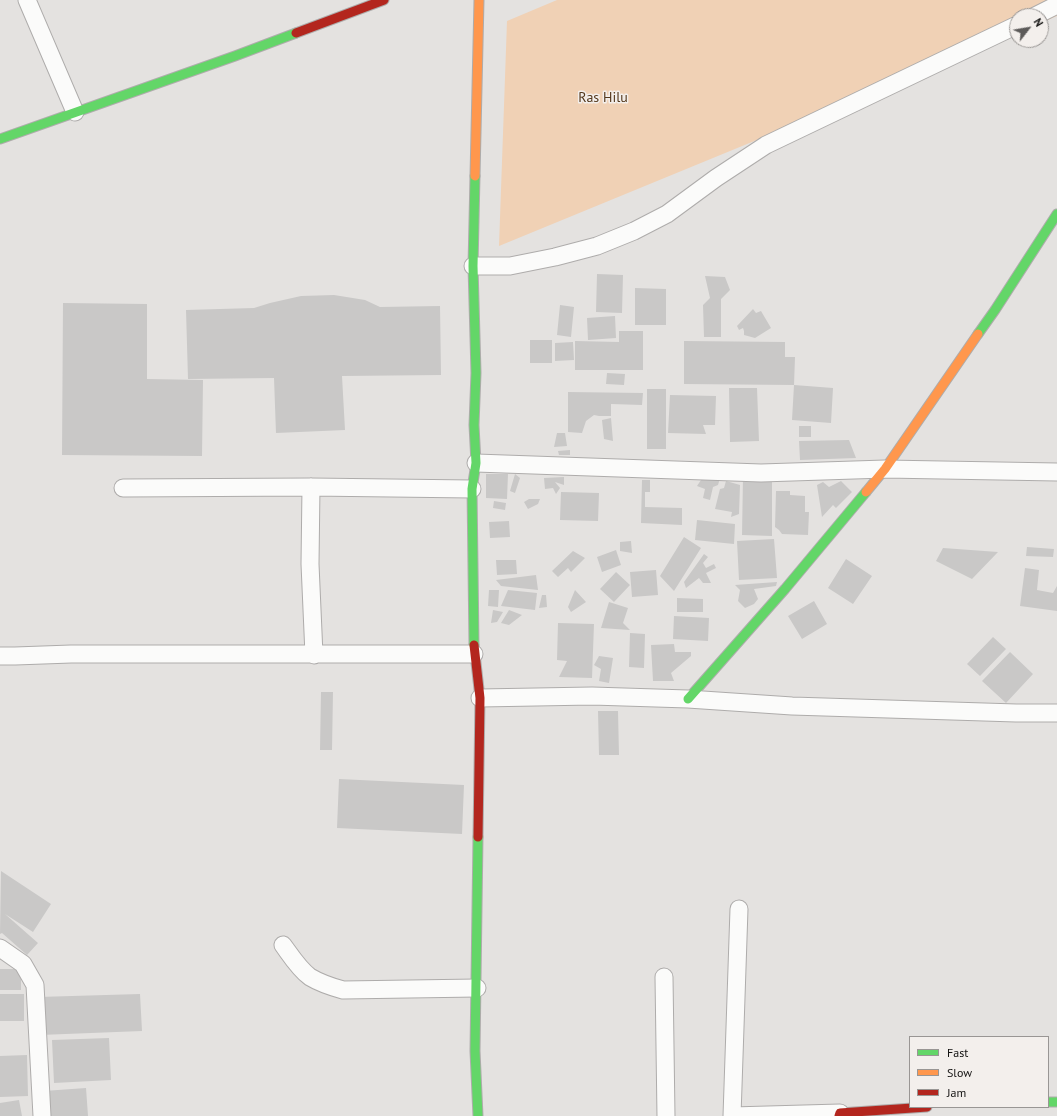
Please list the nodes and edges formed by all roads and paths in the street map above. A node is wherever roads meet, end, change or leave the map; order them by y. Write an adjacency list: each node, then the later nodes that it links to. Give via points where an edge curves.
1 (27, 0): 5 (street)
2 (384, 0): 5 (street, via 235,56)
3 (479, 0): 8 (street)
4 (1009, 29): 8 (street, via 766,145 667,214 634,231 597,246 555,257 510,266)
5 (74, 112): 6 (street)
6 (0, 139)
7 (1057, 214): 10 (street, via 995,310)
8 (473, 266): 9 (street)
9 (476, 463): 10 (street, via 761,473); 14 (street)
10 (884, 469): 11 (street); 20 (street, via 785,589)
11 (1057, 472)
12 (311, 487): 13 (street); 14 (street); 16 (street, via 310,564)
13 (123, 488)
14 (472, 489): 15 (street)
15 (474, 654): 16 (street); 19 (street)
16 (314, 655): 17 (street)
17 (7, 656): 18 (street)
18 (0, 665)
19 (480, 698): 20 (street, via 592,696); 26 (street)
20 (688, 699): 21 (street, via 800,706)
21 (1057, 713)
22 (739, 909): 32 (street)
23 (284, 945): 26 (street, via 310,976 326,985 343,990)
24 (0, 948): 29 (street, via 23,964 35,985)
25 (664, 976): 31 (street)
26 (477, 988): 30 (street, via 475,1050)
27 (916, 1108): 28 (street)
28 (839, 1115): 32 (street)
29 (42, 1116)
30 (478, 1116)
31 (666, 1116)
32 (732, 1116)

